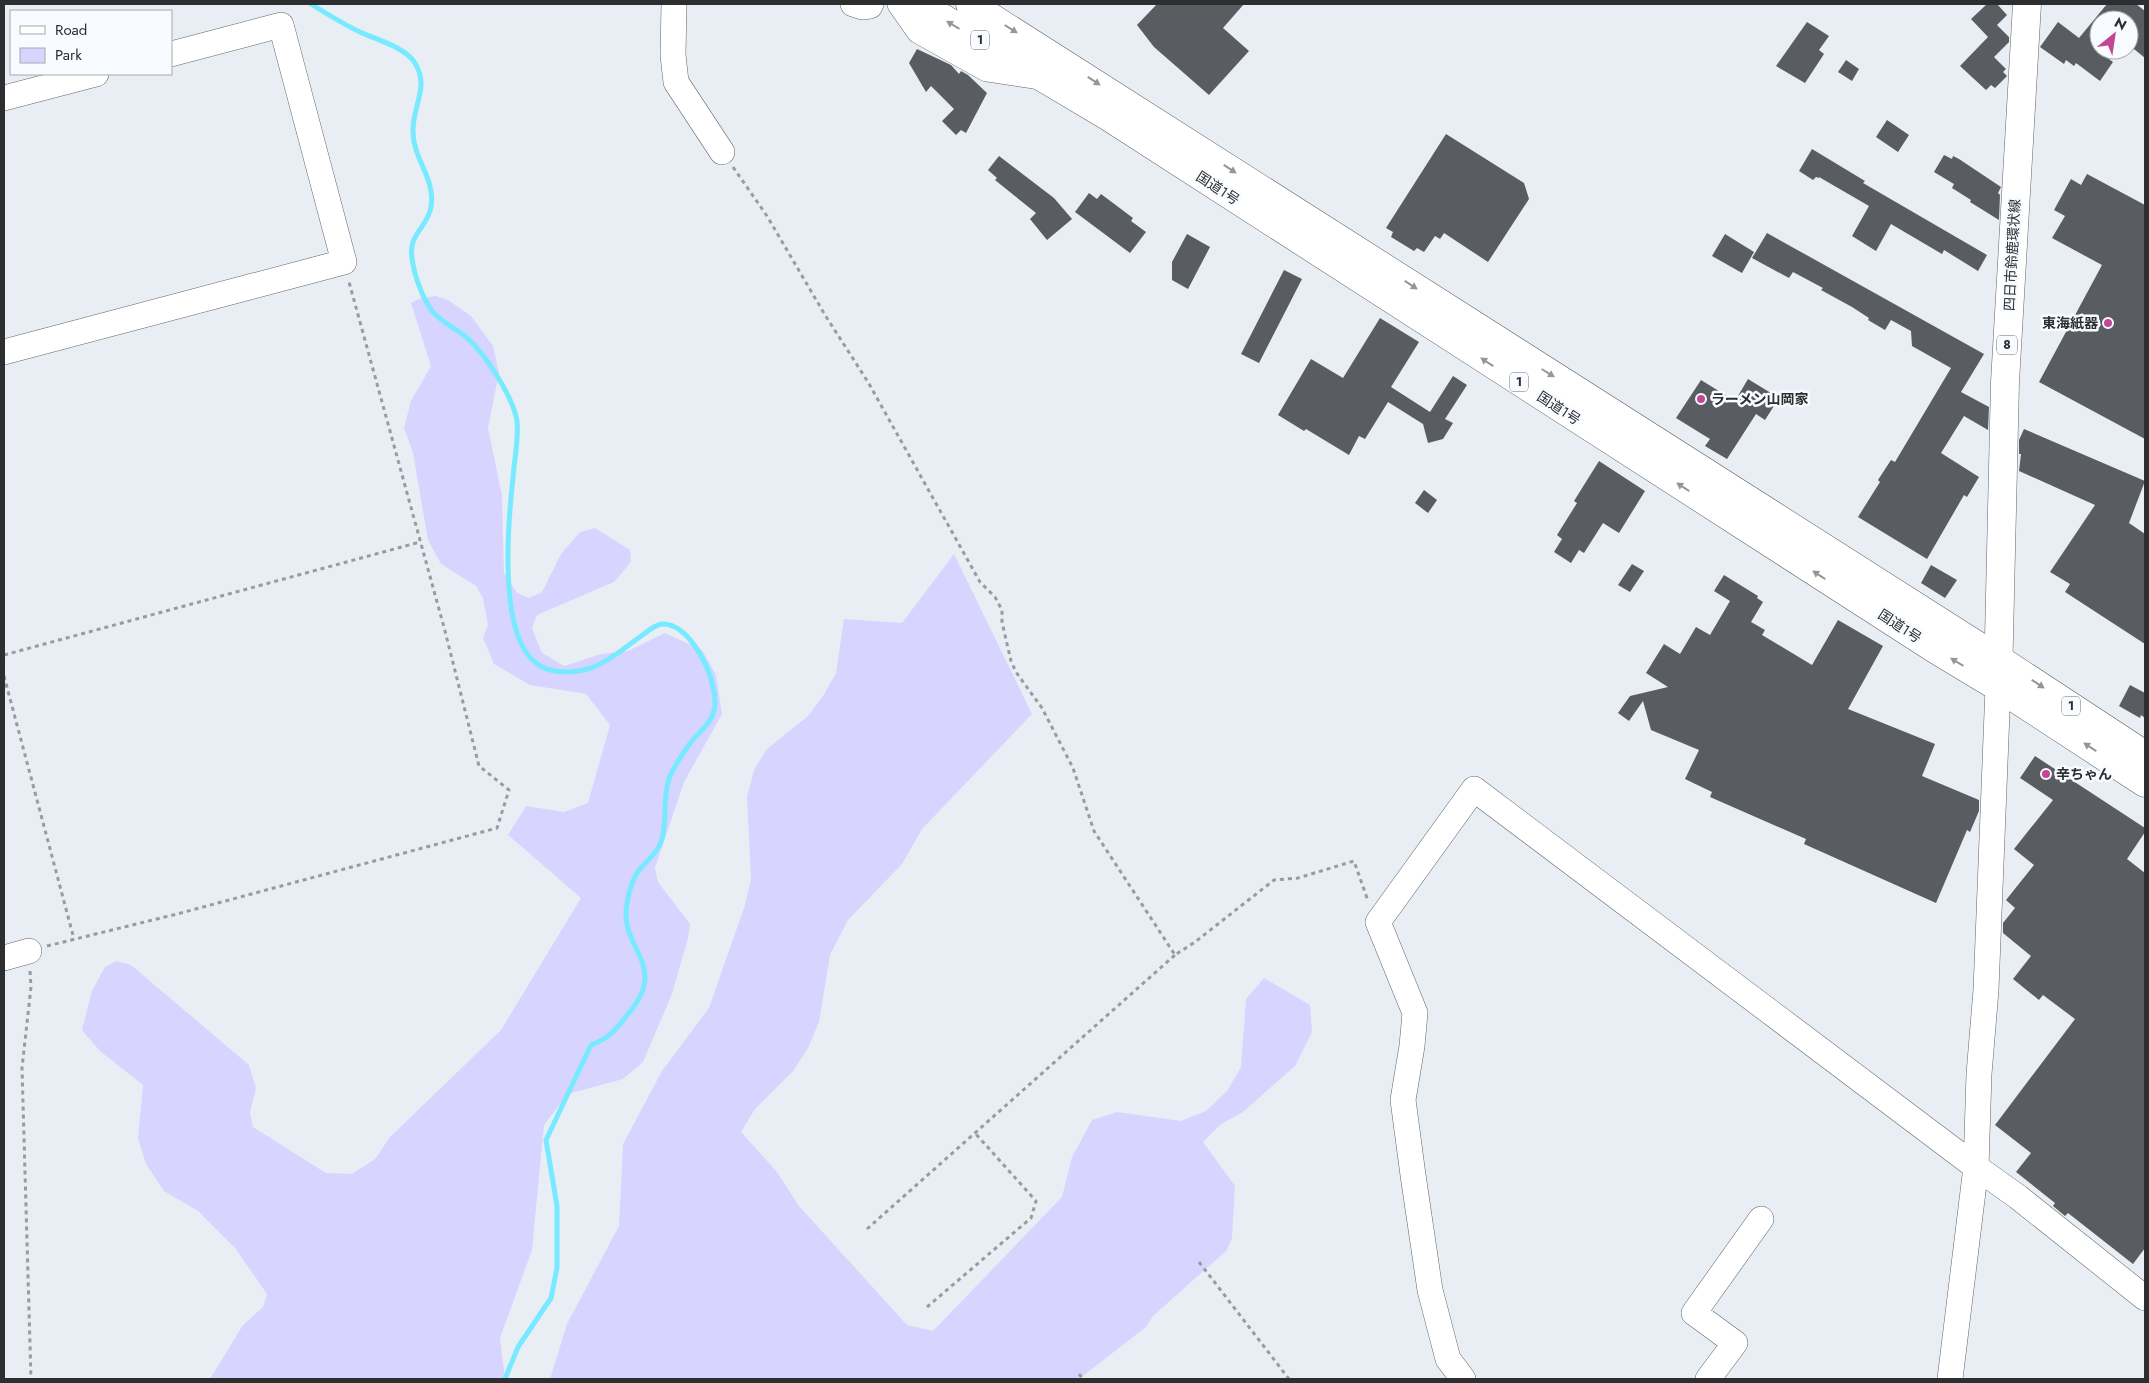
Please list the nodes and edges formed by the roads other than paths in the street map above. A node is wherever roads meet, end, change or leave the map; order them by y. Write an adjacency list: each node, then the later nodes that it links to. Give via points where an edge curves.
1 (674, 4): 10 (street, via 676,82)
2 (900, 4): 8 (street, via 919,31 986,69)
3 (919, 4): 8 (main road, 国道1号 / 1, one-way to 3)
4 (970, 4): 11 (main road, 国道1号 / 1, one-way to 11)
5 (2027, 4): 14 (main road, 四日市鈴鹿環状線 / 8, via 2004,382)
6 (172, 54): 12 (street, via 281,25 344,262)
7 (92, 75): 9 (street)
8 (1040, 77): 11 (main road, 国道1号 / 1)
9 (4, 98)
10 (722, 152)
11 (1382, 281): 13 (main road, 国道1号 / 1)
12 (4, 352)
13 (1734, 505): 14 (main road, 国道1号 / 1); 15 (main road, 国道1号 / 1, one-way to 13, via 1935,649)
14 (1997, 658): 15 (main road, 四日市鈴鹿環状線 / 8); 16 (main road, 国道1号 / 1, one-way to 16)
15 (1998, 687): 17 (main road, 国道1号 / 1, one-way to 15); 20 (street)
16 (2145, 755)
17 (2145, 783)
18 (29, 951): 19 (street)
19 (4, 958)
20 (1976, 1167): 22 (street); 23 (street, via 1474,789 1378,922 1415,1013 1403,1100 1430,1290 1448,1359); 25 (street)
21 (1761, 1219): 24 (street, via 1694,1314 1734,1343)
22 (2145, 1298)
23 (1463, 1379)
24 (1708, 1379)
25 (1950, 1379)

